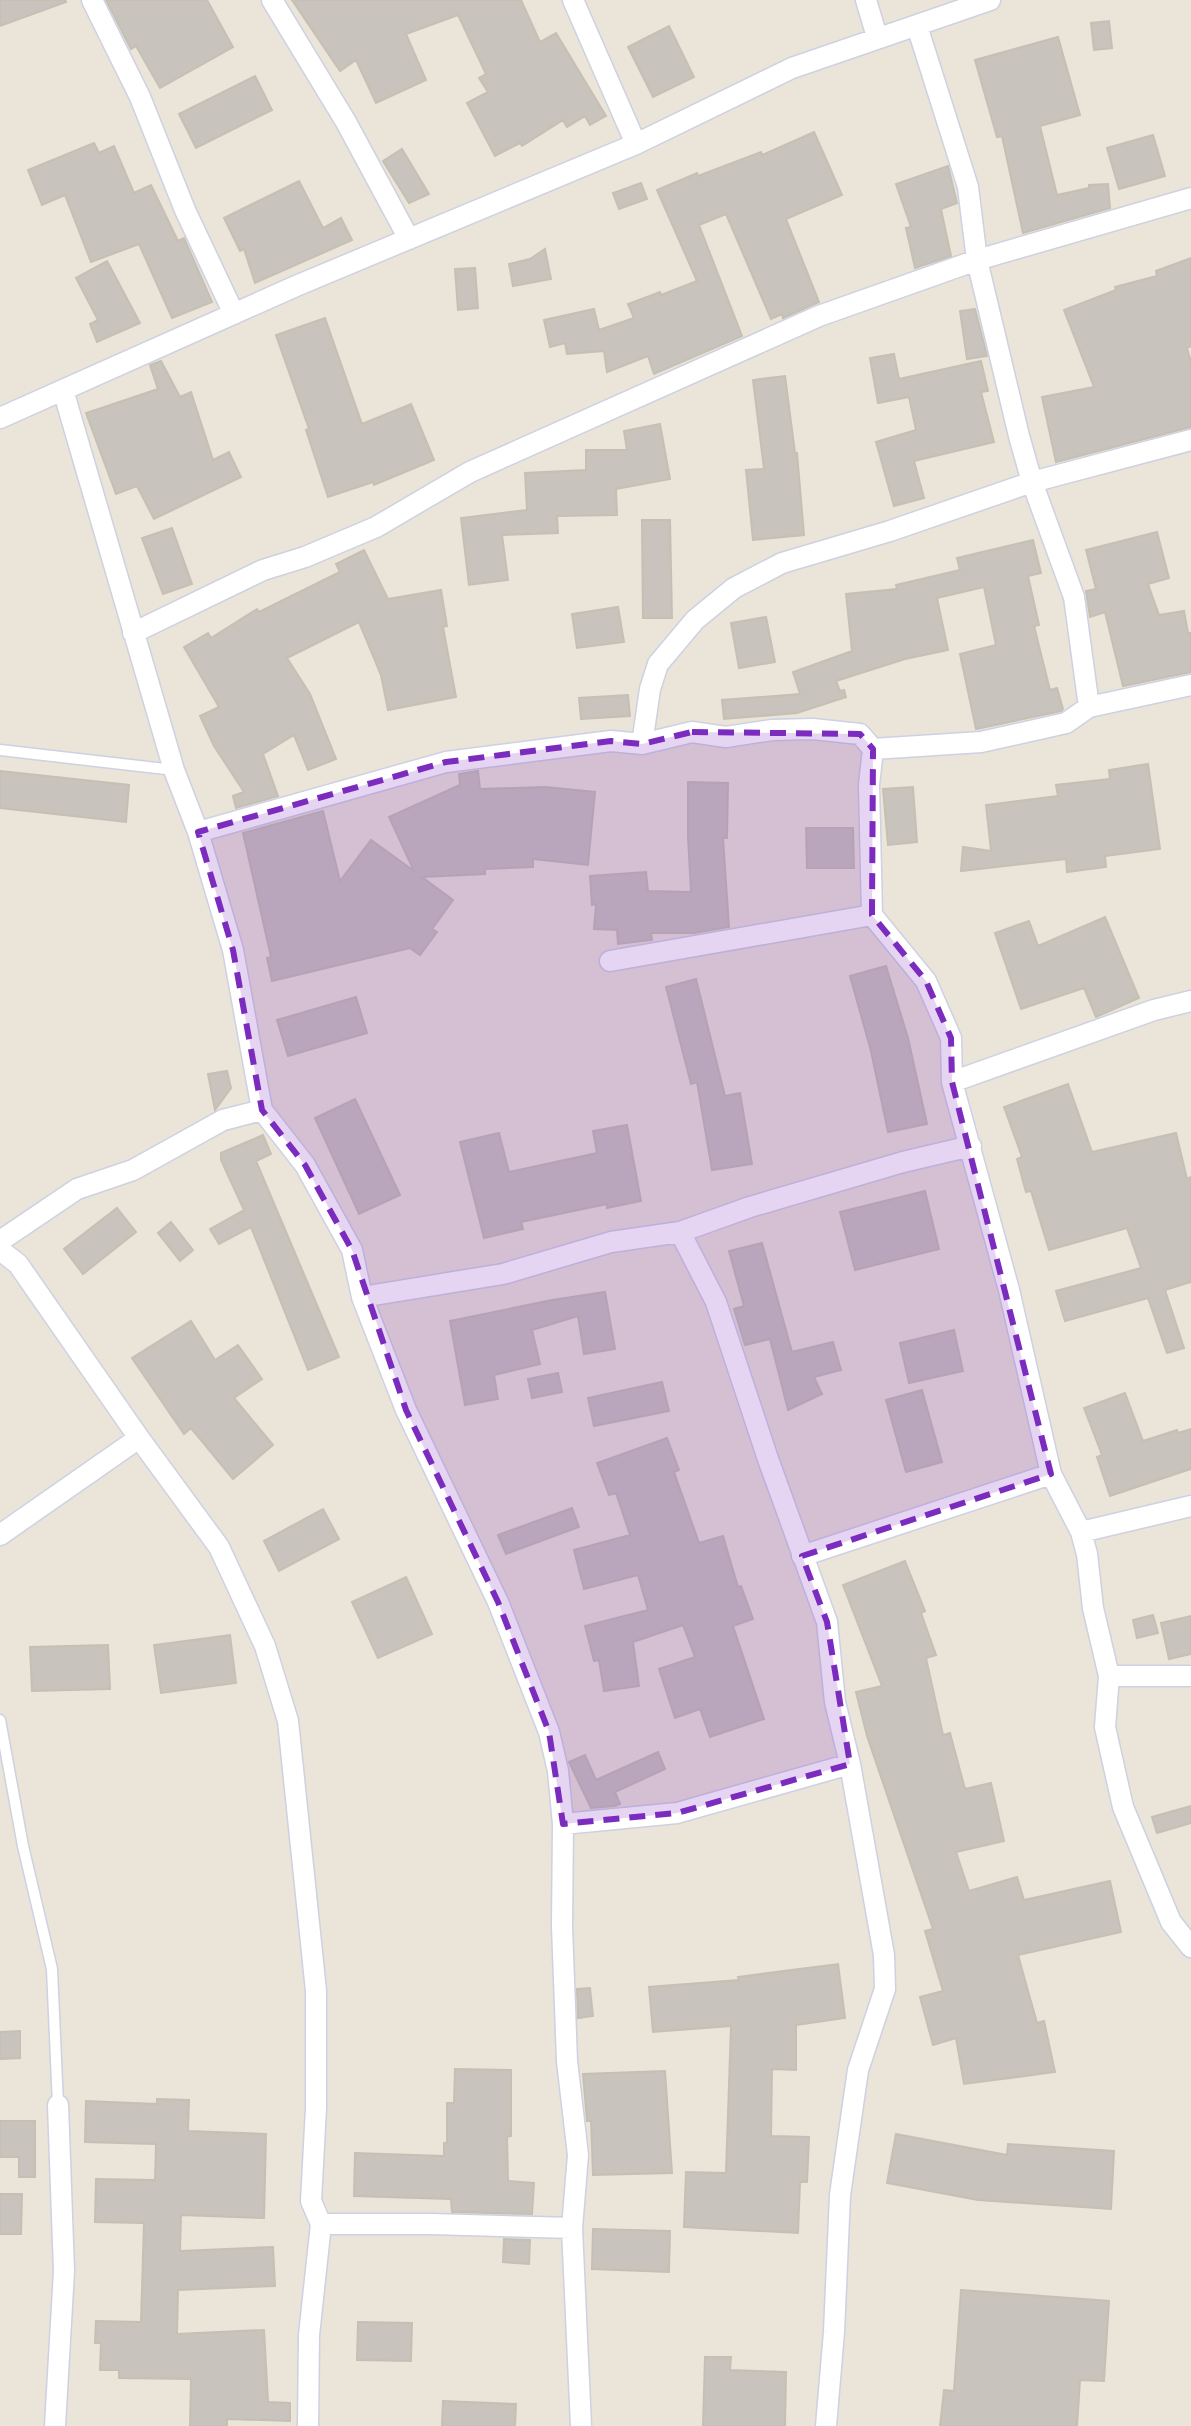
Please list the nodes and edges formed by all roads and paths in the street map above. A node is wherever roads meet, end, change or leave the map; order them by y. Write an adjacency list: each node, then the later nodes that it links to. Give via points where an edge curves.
1 (92, 0): 12 (street)
2 (272, 0): 10 (street)
3 (573, 0): 8 (street)
4 (866, 0): 7 (street)
5 (990, 0): 6 (street)
6 (917, 26): 7 (street); 11 (street, via 968,187)
7 (877, 37): 8 (street, via 792,68)
8 (636, 144): 10 (street)
9 (1191, 198): 11 (street)
10 (409, 239): 12 (street)
11 (977, 260): 16 (street); 17 (street, via 819,316 470,472 376,527 263,570)
12 (234, 314): 13 (street)
13 (63, 390): 14 (street); 17 (street)
14 (0, 418)
15 (1191, 440): 16 (street)
16 (1032, 482): 19 (street, via 1074,597); 20 (street, via 782,563 734,588 695,620 658,664)
17 (133, 633): 23 (street)
18 (1191, 685): 19 (street)
19 (1089, 707): 21 (street, via 1066,723 981,742)
20 (642, 744): 21 (street, via 692,732 726,737 813,729 860,734); 24 (street, via 611,741 446,762)
21 (873, 749): 25 (street)
22 (0, 750): 23 (lane)
23 (174, 770): 24 (street)
24 (198, 832): 29 (street, via 233,950)
25 (872, 915): 26 (street); 28 (street, via 926,981 951,1038)
26 (610, 961)
27 (1191, 1001): 28 (street)
28 (952, 1082): 30 (street)
29 (262, 1110): 32 (street, via 223,1120 133,1170 77,1189); 34 (street, via 305,1165 352,1250)
30 (971, 1146): 31 (street, via 750,1207); 36 (street)
31 (680, 1232): 34 (street, via 611,1242 503,1274); 40 (street, via 716,1302)
32 (0, 1241)
33 (0, 1250): 35 (street, via 18,1264)
34 (362, 1297): 45 (street, via 406,1410 498,1602 549,1732)
35 (139, 1438): 39 (street); 48 (street, via 219,1547 260,1632 288,1721 316,1991 311,2201)
36 (1051, 1474): 38 (street); 40 (street)
37 (1191, 1506): 38 (street)
38 (1081, 1532): 41 (street)
39 (0, 1535)
40 (802, 1556): 44 (street, via 827,1622 835,1702)
41 (1109, 1676): 42 (street); 46 (street, via 1105,1727 1123,1807 1171,1922)
42 (1191, 1676)
43 (0, 1720): 47 (lane, via 52,1969)
44 (850, 1764): 45 (street, via 677,1813); 53 (street, via 884,1955 885,1989 858,2070 840,2195)
45 (563, 1824): 49 (street, via 567,2061 578,2155)
46 (1191, 1947)
47 (58, 2105): 50 (street, via 64,2271)
48 (321, 2224): 49 (street); 51 (street, via 309,2335)
49 (572, 2228): 52 (street)
50 (55, 2426)
51 (308, 2426)
52 (581, 2426)
53 (826, 2426)

